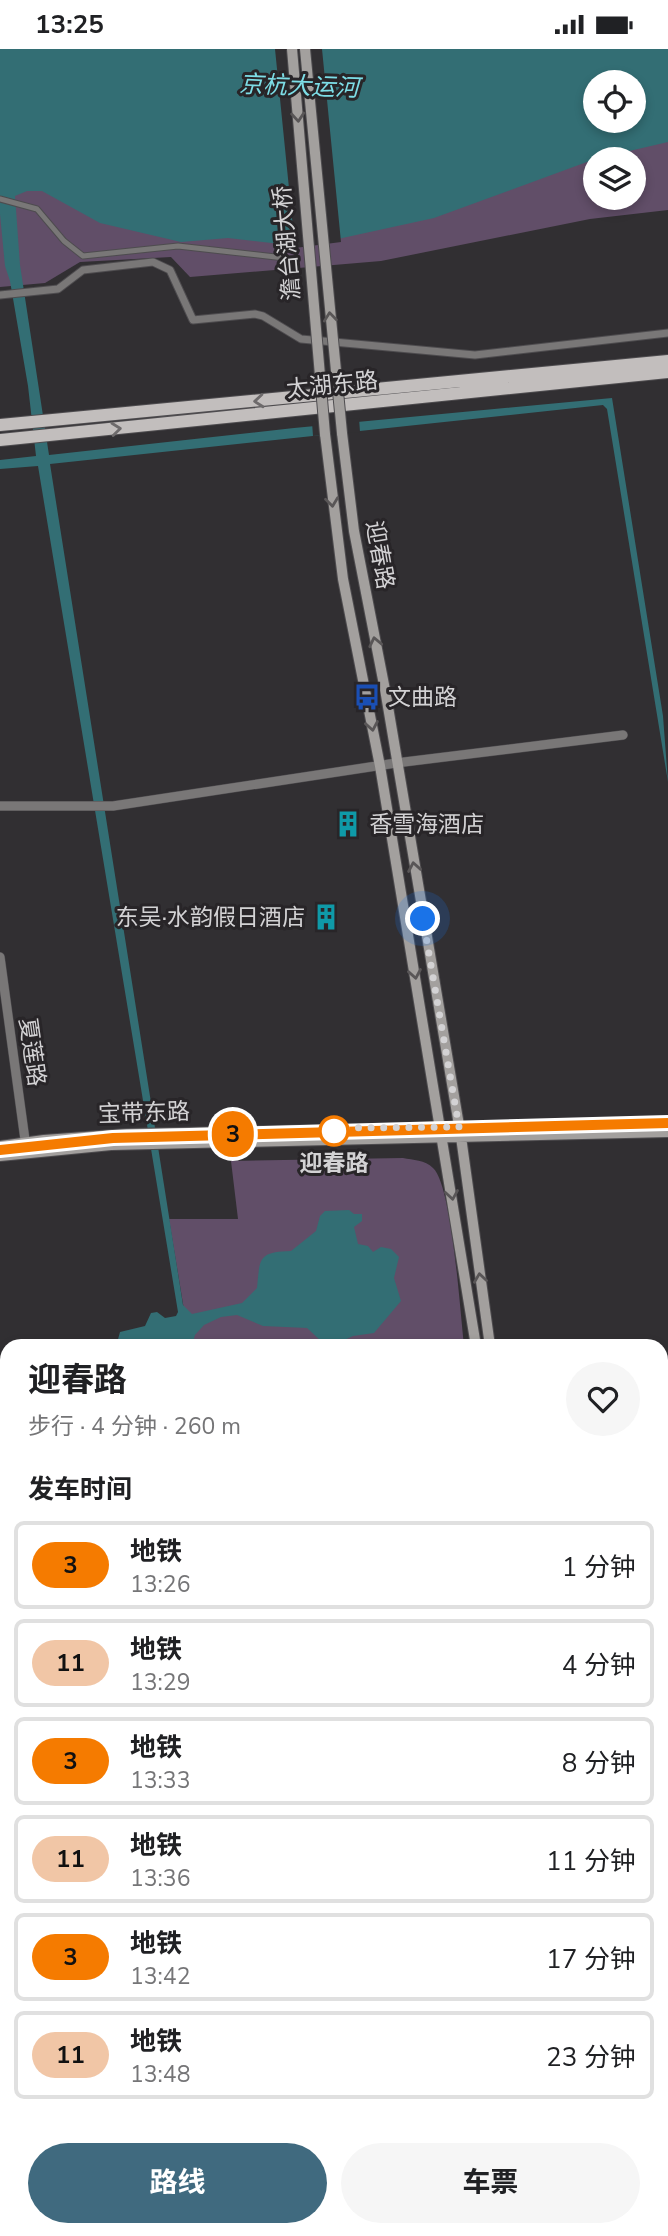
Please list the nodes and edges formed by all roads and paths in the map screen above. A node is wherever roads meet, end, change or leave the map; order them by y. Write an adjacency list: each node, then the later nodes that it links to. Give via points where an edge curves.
1 (292, 49): 11 (main road, 澹台湖大桥, one-way to 11, bridge)
2 (305, 49): 10 (main road, 澹台湖大桥, one-way to 2, bridge)
3 (0, 199): 4 (street, via 37,209 83,256 178,246)
4 (293, 259)
5 (0, 295): 6 (street, via 58,289 83,270 148,262 170,271 193,320 263,316 301,339 475,355)
6 (668, 333)
7 (668, 361): 9 (main road, 太湖东路, one-way to 9)
8 (668, 372): 12 (main road, 太湖东路, one-way to 8)
9 (0, 425)
10 (342, 433): 14 (main road, 迎春路, one-way to 10, via 354,531)
11 (324, 434): 15 (main road, 迎春路, one-way to 15, via 342,579)
12 (0, 440)
13 (623, 735): 14 (street)
14 (396, 763): 15 (street); 19 (main road, 迎春路, one-way to 14)
15 (380, 766): 16 (street, via 90,808); 21 (main road, 迎春路, one-way to 21)
16 (0, 806)
17 (0, 957): 23 (street, 夏莲路)
18 (668, 1123): 19 (main road, 宝带东路)
19 (460, 1132): 20 (main road, 宝带东路); 21 (main road, 宝带东路); 26 (main road, 迎春路, one-way to 19)
20 (668, 1132)
21 (443, 1133): 23 (main road, 宝带东路, via 186,1137); 25 (main road, 迎春路, one-way to 25)
22 (0, 1146): 23 (main road, 宝带东路)
23 (26, 1147): 24 (main road, 宝带东路)
24 (0, 1156)
25 (475, 1339)
26 (489, 1339)

